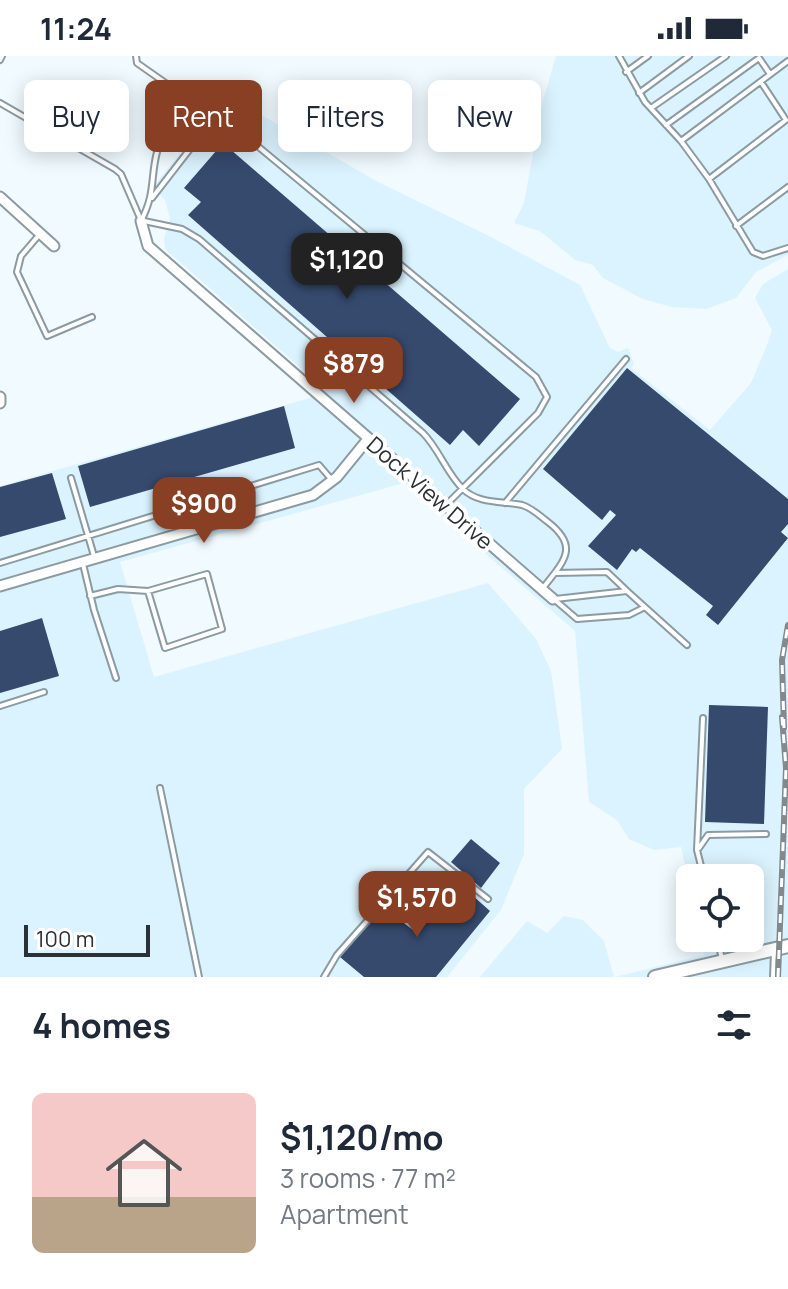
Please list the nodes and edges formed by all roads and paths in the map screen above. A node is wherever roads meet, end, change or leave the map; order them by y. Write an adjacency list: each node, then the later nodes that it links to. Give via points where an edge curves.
1 (136, 56): 19 (lane, via 137,63 186,101 157,153)
2 (619, 56): 8 (lane)
3 (648, 56): 8 (lane)
4 (689, 56): 11 (lane)
5 (726, 56): 13 (lane)
6 (759, 57): 9 (lane); 15 (lane)
7 (788, 61): 9 (lane)
8 (626, 72): 11 (lane)
9 (770, 74): 10 (lane)
10 (760, 82): 14 (lane); 16 (lane)
11 (639, 93): 13 (lane)
12 (0, 103): 21 (lane, via 121,174)
13 (651, 108): 15 (lane)
14 (787, 122): 17 (lane)
15 (666, 125): 16 (lane)
16 (681, 141): 17 (lane)
17 (709, 179): 22 (lane)
18 (788, 187): 22 (lane)
19 (152, 198): 21 (lane); 31 (lane, via 216,125 237,129 536,377 547,397 538,413)
20 (2, 202): 23 (street)
21 (141, 221): 28 (street, Dock View Drive, via 148,246); 31 (lane, via 182,229 199,239 423,433)
22 (736, 226): 25 (lane, via 753,252 763,256)
23 (40, 233): 24 (street); 26 (lane, via 21,256 17,272 47,336)
24 (54, 246)
25 (788, 248)
26 (92, 317)
27 (626, 359): 32 (lane)
28 (368, 439): 30 (street); 33 (street, Dock View Drive)
29 (71, 478): 34 (lane)
30 (333, 480): 34 (lane, via 319,465); 35 (street, via 313,495 282,506)
31 (462, 489): 32 (lane); 33 (lane)
32 (505, 503): 38 (lane, via 529,508 562,533 566,556)
33 (445, 506): 40 (street, Dock View Drive)
34 (88, 538): 35 (lane); 37 (lane)
35 (95, 558): 36 (street)
36 (83, 562): 39 (street); 43 (lane)
37 (0, 563)
38 (555, 573): 40 (lane); 42 (lane, via 607,572)
39 (0, 586)
40 (541, 590): 44 (street, Dock View Drive)
41 (148, 591): 41 (lane, via 207,574 222,629 165,648); 43 (lane, via 118,589)
42 (627, 591): 44 (lane); 45 (lane)
43 (90, 596): 47 (lane)
44 (553, 599): 45 (lane, via 577,619 629,615)
45 (643, 608): 46 (lane)
46 (687, 645)
47 (116, 678)
48 (44, 692): 49 (lane)
49 (0, 706)
50 (703, 718): 53 (lane)
51 (160, 788): 60 (lane)
52 (766, 834): 53 (lane, via 708,835)
53 (697, 850): 54 (lane)
54 (700, 864)
55 (488, 899): 61 (lane, via 428,852 337,955)
56 (788, 946): 57 (street)
57 (774, 950): 59 (street); 63 (lane)
58 (721, 952): 59 (lane)
59 (723, 961): 62 (street)
60 (199, 977)
61 (324, 977)
62 (655, 977)
63 (773, 977)

